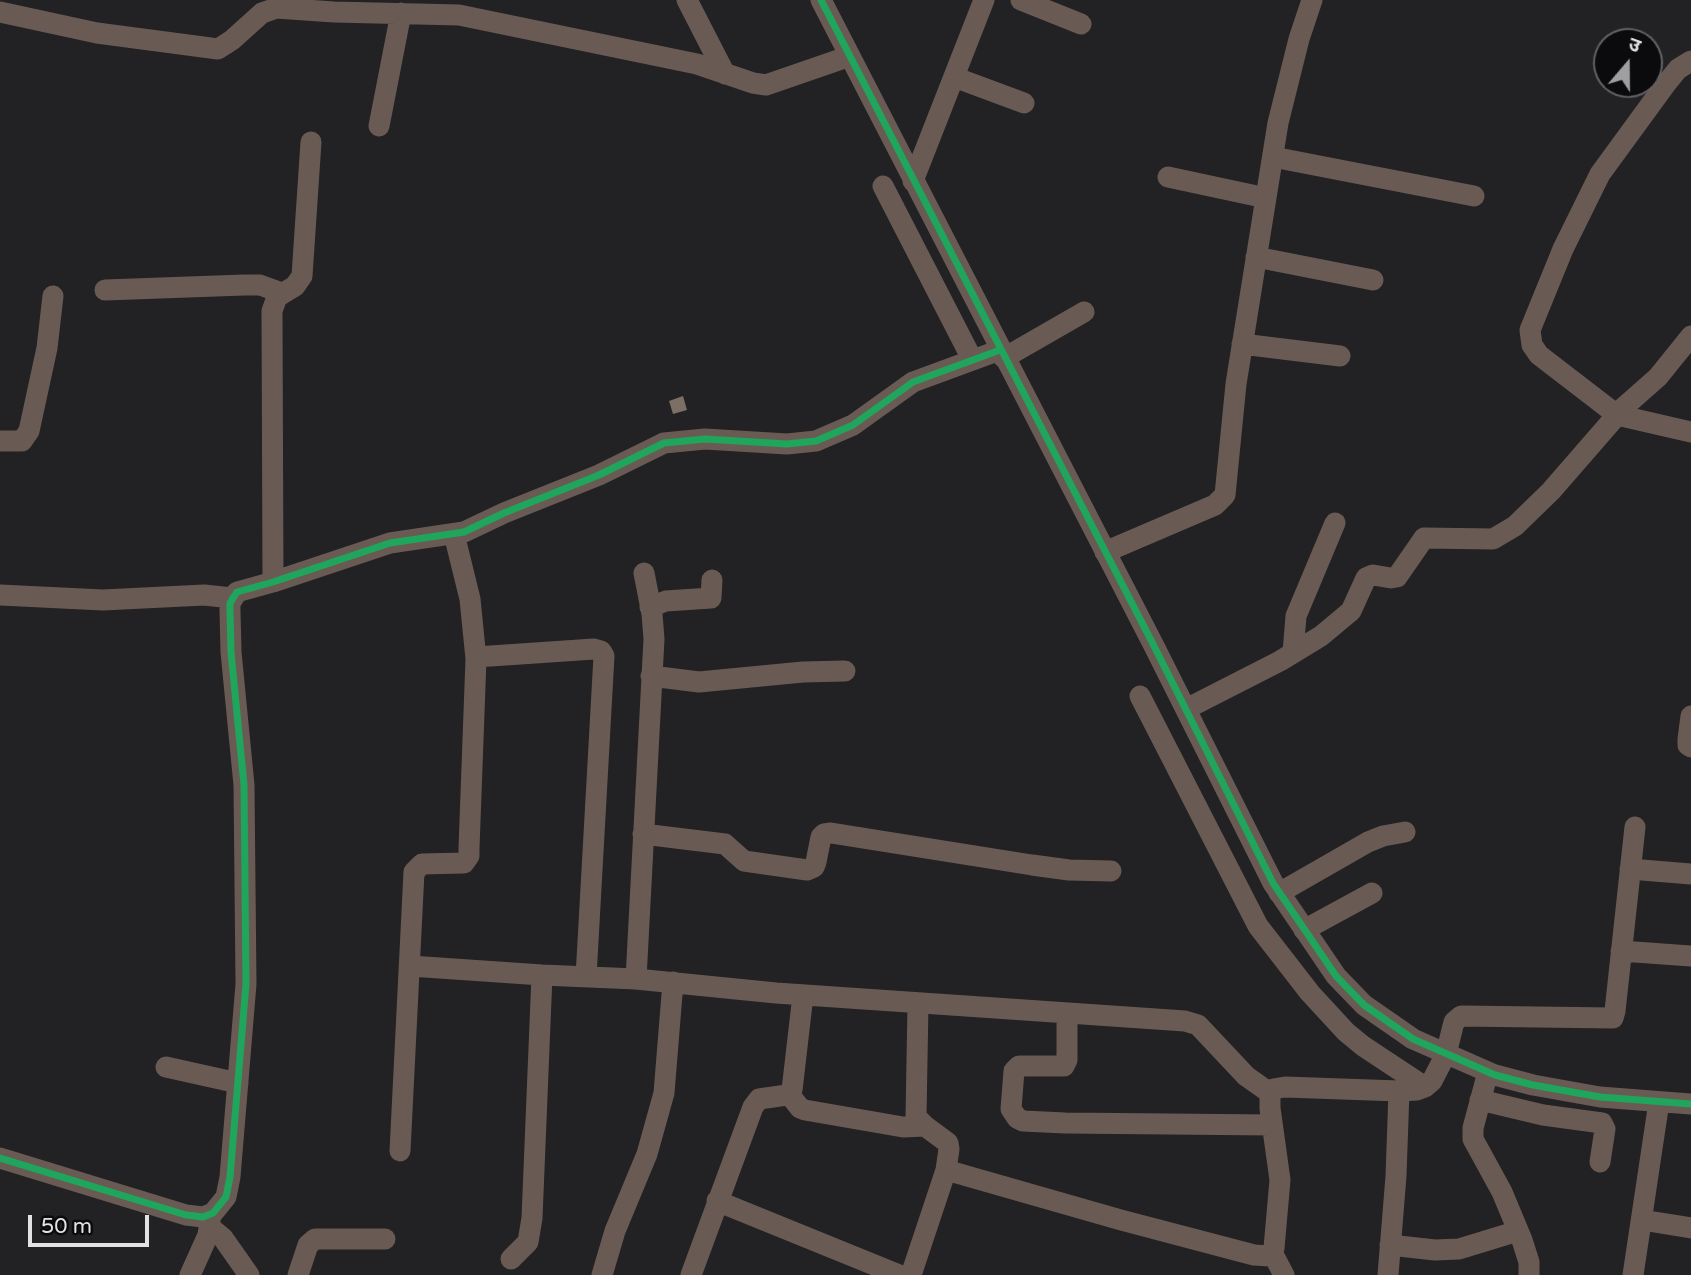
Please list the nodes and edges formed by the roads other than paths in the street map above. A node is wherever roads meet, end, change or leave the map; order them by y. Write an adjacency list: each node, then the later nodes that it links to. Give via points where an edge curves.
1 (687, 0): 14 (street)
2 (821, 0): 12 (street)
3 (984, 0): 15 (street)
4 (1021, 0): 11 (street)
5 (1312, 0): 19 (street, via 1289,76)
6 (314, 5): 7 (street); 9 (street)
7 (261, 6): 10 (street, via 232,40 218,49 97,33)
8 (470, 8): 9 (street); 14 (street)
9 (415, 9): 17 (street)
10 (15, 10)
11 (1081, 24)
12 (837, 60): 14 (street, via 766,85); 21 (street)
13 (1691, 61): 36 (street, via 1665,85 1600,174 1530,330 1539,355)
14 (725, 74)
15 (954, 77): 16 (street); 21 (street)
16 (1024, 103)
17 (379, 126)
18 (311, 142): 28 (street, via 302,276)
19 (1273, 157): 23 (street); 24 (street)
20 (1168, 177): 24 (street)
21 (913, 181): 33 (street)
22 (883, 186): 35 (street)
23 (1474, 196)
24 (1266, 198): 25 (street)
25 (1256, 257): 26 (street); 32 (street)
26 (1373, 280)
27 (105, 290): 28 (street, via 260,285)
28 (282, 293): 44 (street, via 272,311)
29 (53, 296): 38 (street, via 29,431 22,441)
30 (1084, 312): 33 (street)
31 (1691, 336): 36 (street, via 1658,377)
32 (1242, 344): 34 (street); 41 (street, via 1225,495 1215,505)
33 (1002, 354): 35 (street); 41 (street)
34 (1340, 356)
35 (972, 359): 40 (street, via 913,382 853,425 816,441 664,443 599,475)
36 (1617, 415): 37 (street); 48 (street, via 1515,526 1493,538 1424,538 1397,577 1369,576 1349,615)
37 (1691, 432)
38 (0, 441)
39 (1335, 523): 48 (street, via 1296,616)
40 (454, 534): 44 (street, via 390,543); 49 (street, via 470,599)
41 (1105, 552): 53 (street)
42 (644, 573): 47 (street)
43 (712, 580): 47 (street, via 711,598 666,601)
44 (273, 582): 46 (street, via 237,592)
45 (0, 595): 46 (street, via 103,600)
46 (232, 598): 77 (street, via 231,652 244,806 246,984)
47 (650, 607): 51 (street)
48 (1293, 653): 53 (street)
49 (476, 657): 67 (street, via 469,856 464,863 422,864 414,872); 69 (street, via 594,649 604,656)
50 (845, 671): 51 (street, via 699,682)
51 (652, 676): 58 (street)
52 (1140, 696): 76 (street, via 1258,926 1310,993 1363,1046)
53 (1186, 709): 62 (street)
54 (1691, 716): 55 (street)
55 (1691, 747)
56 (1635, 827): 59 (street)
57 (1405, 832): 62 (street, via 1368,842)
58 (643, 834): 60 (street, via 725,844 744,862 807,870 814,867 821,837 831,833 1032,865); 70 (street)
59 (1630, 869): 61 (street); 65 (street)
60 (1111, 871)
61 (1691, 874)
62 (1279, 893): 64 (street)
63 (1372, 893): 64 (street)
64 (1304, 930): 76 (street, via 1336,976 1364,1005 1413,1039)
65 (1621, 951): 66 (street); 76 (street, via 1613,1018 1461,1016 1454,1022)
66 (1691, 956)
67 (410, 966): 68 (street); 86 (street)
68 (542, 975): 69 (street); 98 (street, via 532,1218 528,1242)
69 (586, 977): 70 (street)
70 (636, 979): 71 (street)
71 (673, 982): 72 (street); 103 (street, via 661,1103)
72 (803, 995): 73 (street); 81 (street)
73 (918, 1004): 74 (street); 85 (street, via 916,1116)
74 (1067, 1014): 80 (street, via 1199,1025 1246,1076); 84 (street, via 1066,1065 1019,1066 1014,1071 1012,1109 1017,1118 1065,1123)
75 (166, 1068): 77 (street)
76 (1437, 1070): 78 (street); 79 (street, via 1417,1090)
77 (238, 1083): 92 (street, via 229,1185)
78 (1484, 1086): 83 (street, via 1533,1085); 88 (street, via 1543,1115 1602,1122); 94 (street, via 1473,1139)
79 (1399, 1091): 80 (street, via 1285,1087); 96 (street)
80 (1270, 1093): 84 (street)
81 (789, 1094): 85 (street, via 805,1110 903,1127); 90 (street, via 755,1102)
82 (1691, 1104): 83 (street)
83 (1658, 1110): 91 (street)
84 (1272, 1125): 97 (street, via 1280,1180)
85 (925, 1126): 89 (street, via 948,1143)
86 (400, 1151)
87 (0, 1158): 92 (street)
88 (1600, 1162)
89 (946, 1170): 97 (street, via 1254,1255); 106 (street)
90 (718, 1201): 99 (street); 104 (street)
91 (1642, 1220): 93 (street); 110 (street)
92 (211, 1221): 100 (street); 101 (street)
93 (1691, 1228)
94 (1518, 1231): 96 (street, via 1459,1249); 109 (street)
95 (384, 1239): 102 (street, via 315,1239 308,1245)
96 (1390, 1245): 108 (street)
97 (1273, 1254): 107 (street)
98 (511, 1259)
99 (874, 1270): 105 (street)
100 (190, 1275)
101 (249, 1275)
102 (298, 1275)
103 (602, 1275)
104 (691, 1275)
105 (899, 1275)
106 (911, 1275)
107 (1284, 1275)
108 (1388, 1275)
109 (1529, 1275)
110 (1633, 1275)

